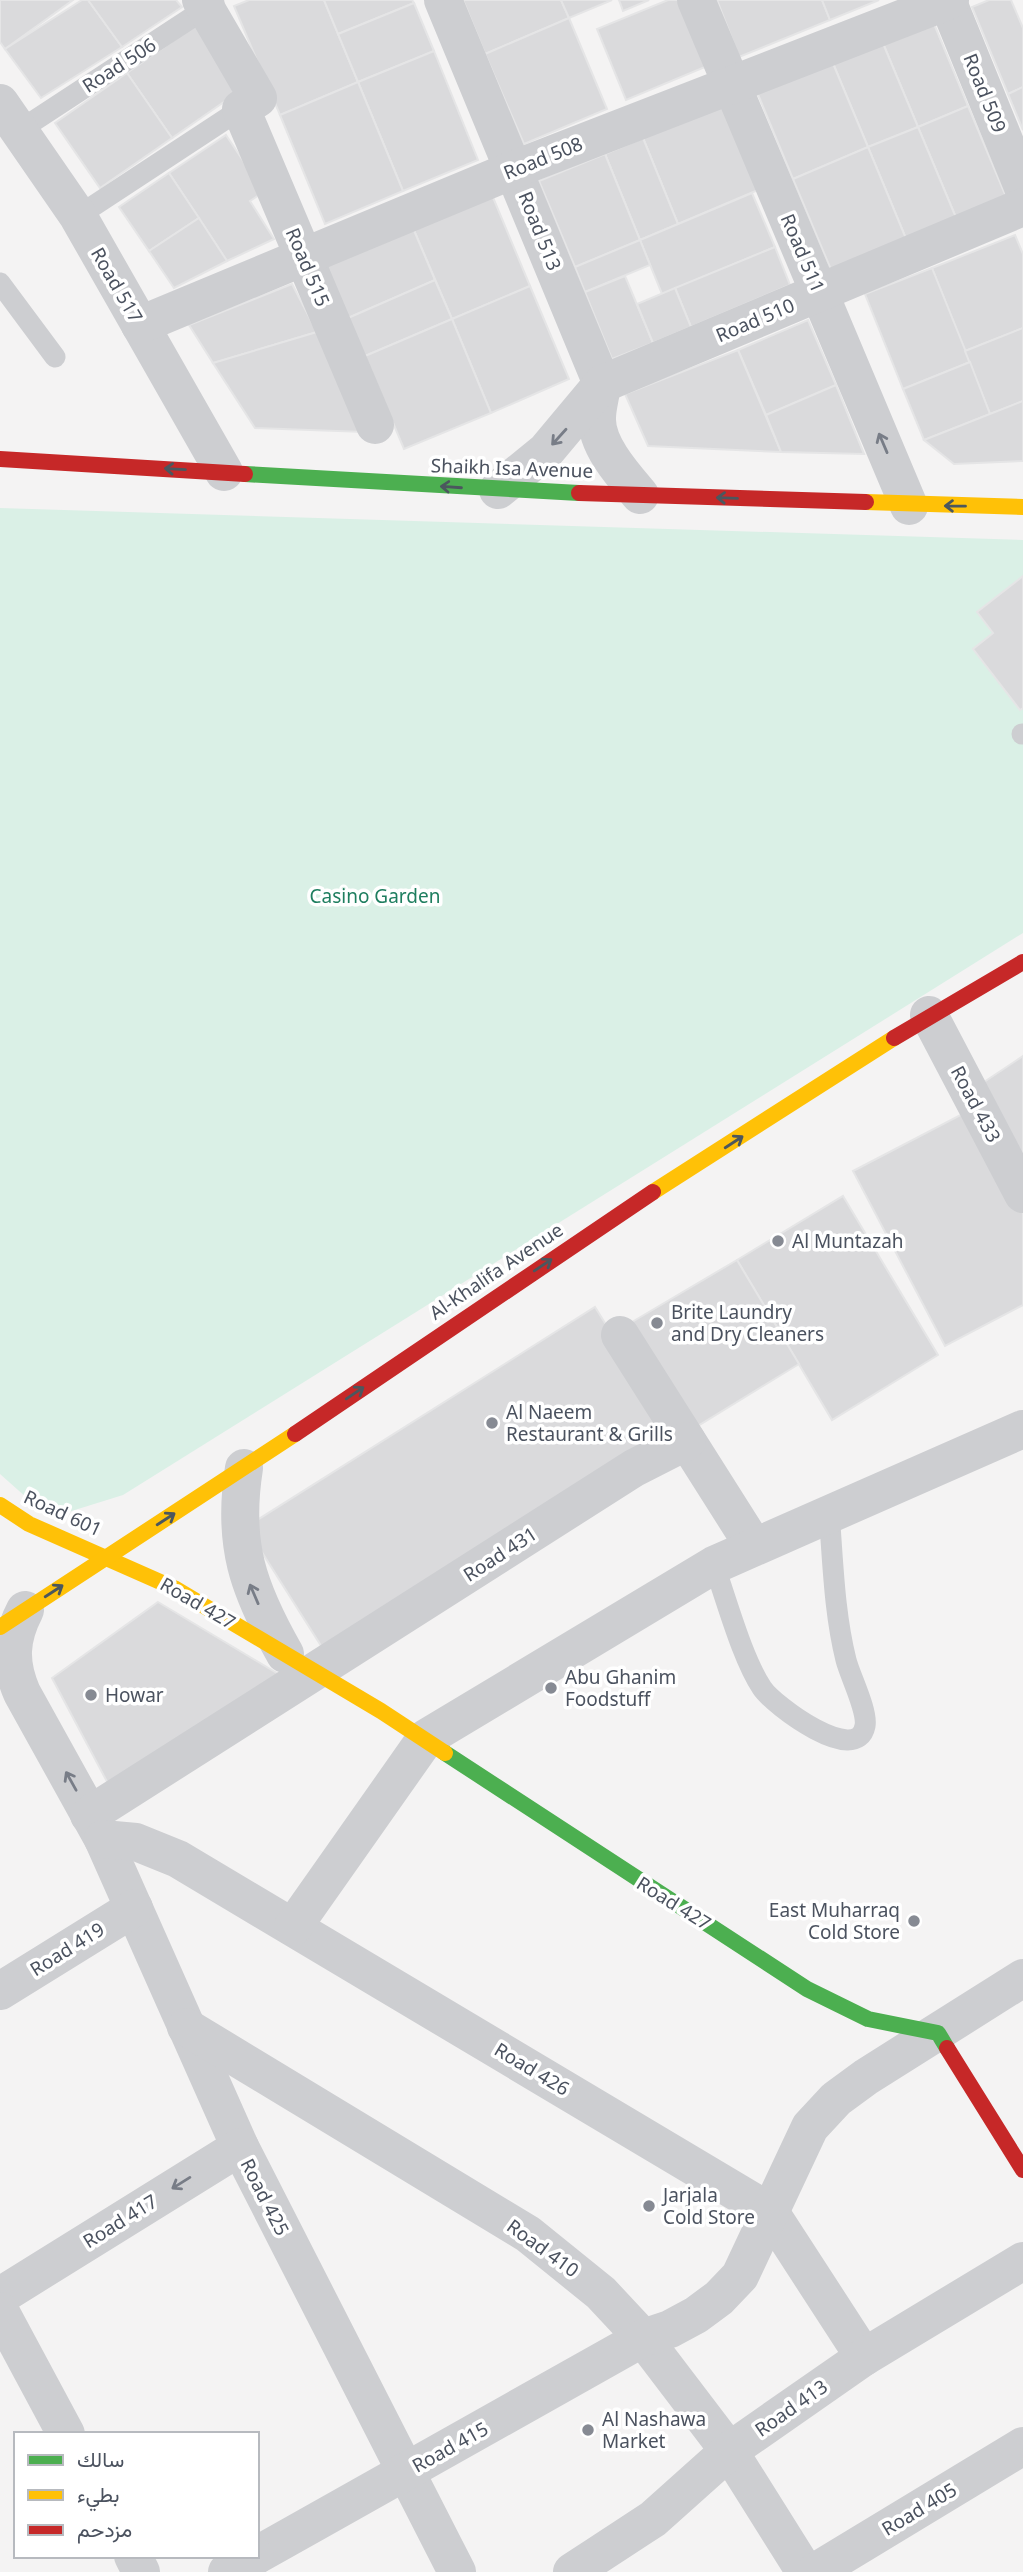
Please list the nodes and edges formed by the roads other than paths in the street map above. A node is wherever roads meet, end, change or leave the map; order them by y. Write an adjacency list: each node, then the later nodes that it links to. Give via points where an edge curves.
1 (443, 0): 8 (street, Road 513)
2 (696, 0): 5 (street, Road 511)
3 (948, 0): 5 (street, Road 508); 9 (street, Road 509)
4 (209, 3): 6 (street, via 258,98); 7 (lane, Road 506)
5 (730, 83): 8 (street, Road 508); 14 (street, Road 511)
6 (241, 109): 11 (lane); 12 (street, Road 515)
7 (10, 117): 11 (street, Road 517)
8 (515, 169): 12 (street, Road 508); 17 (street, Road 513)
9 (1023, 187)
10 (1023, 207): 14 (street, Road 510)
11 (78, 216): 15 (street, Road 517)
12 (303, 256): 15 (street, Road 508); 18 (street, Road 515)
13 (0, 283): 16 (lane)
14 (820, 293): 17 (street, Road 510); 23 (street, Road 511, one-way to 14)
15 (140, 325): 20 (street, Road 517)
16 (55, 357)
17 (602, 384): 21 (street, one-way to 21, via 546,451); 22 (street, via 596,420 620,471)
18 (375, 425)
19 (0, 459): 20 (street, Shaikh Isa Avenue, one-way to 19)
20 (224, 472): 21 (street, Shaikh Isa Avenue, one-way to 20)
21 (498, 490): 22 (street, Shaikh Isa Avenue)
22 (640, 495): 23 (street, Shaikh Isa Avenue, one-way to 22)
23 (909, 506): 24 (street, Shaikh Isa Avenue, one-way to 23)
24 (1023, 507)
25 (1023, 962): 26 (street, Al-Khalifa Avenue)
26 (929, 1015): 27 (street, Road 433); 31 (street, Al-Khalifa Avenue, one-way to 26, via 568,1247)
27 (1023, 1194)
28 (620, 1335): 30 (street)
29 (1023, 1429): 33 (street)
30 (687, 1441): 34 (street); 38 (street, Road 431)
31 (244, 1468): 35 (street, Al-Khalifa Avenue, one-way to 31); 38 (street, Road 427, one-way to 31, via 264,1617 248,1581 239,1542)
32 (0, 1505): 35 (street, Road 601, via 29,1524)
33 (829, 1512): 34 (street); 36 (lane, via 841,1642 866,1722 855,1739 842,1741 793,1717 771,1700 755,1677)
34 (753, 1545): 36 (street)
35 (108, 1556): 37 (street, Al-Khalifa Avenue, one-way to 35); 38 (street, Road 427, via 174,1588)
36 (714, 1564): 39 (street)
37 (12, 1618): 40 (street, Road 425, one-way to 37, via 13,1673)
38 (301, 1663): 39 (street, Road 427); 40 (street)
39 (426, 1738): 42 (street); 46 (street, Road 427, via 807,1989 868,2019)
40 (96, 1827): 41 (street, Road 425); 42 (street, Road 426, via 160,1850)
41 (134, 1908): 44 (street, Road 419); 45 (street, Road 425)
42 (293, 1927): 49 (street, Road 426)
43 (1023, 1978): 46 (street)
44 (0, 1991)
45 (186, 2027): 47 (street, Road 425); 53 (street, Road 410, via 528,2234 601,2293)
46 (938, 2033): 48 (street); 49 (street, via 836,2099 810,2127)
47 (240, 2147): 51 (street, Road 417, one-way to 51); 58 (street, Road 425)
48 (1023, 2170)
49 (770, 2212): 53 (street, via 740,2276 719,2298 670,2329); 54 (street)
50 (1023, 2261): 54 (street, Road 413)
51 (0, 2295)
52 (0, 2311): 55 (street)
53 (643, 2338): 57 (street, Road 410); 58 (street, Road 415)
54 (864, 2357): 57 (street, Road 413)
55 (65, 2432)
56 (1023, 2446): 65 (street, Road 405)
57 (729, 2451): 63 (street, Road 413, via 653,2519); 64 (street, Road 410)
58 (405, 2472): 59 (street, Road 415); 62 (street, Road 425)
59 (259, 2554)
60 (252, 2558): 61 (street, Road 415)
61 (227, 2572)
62 (457, 2572)
63 (572, 2572)
64 (805, 2572)
65 (815, 2572)

